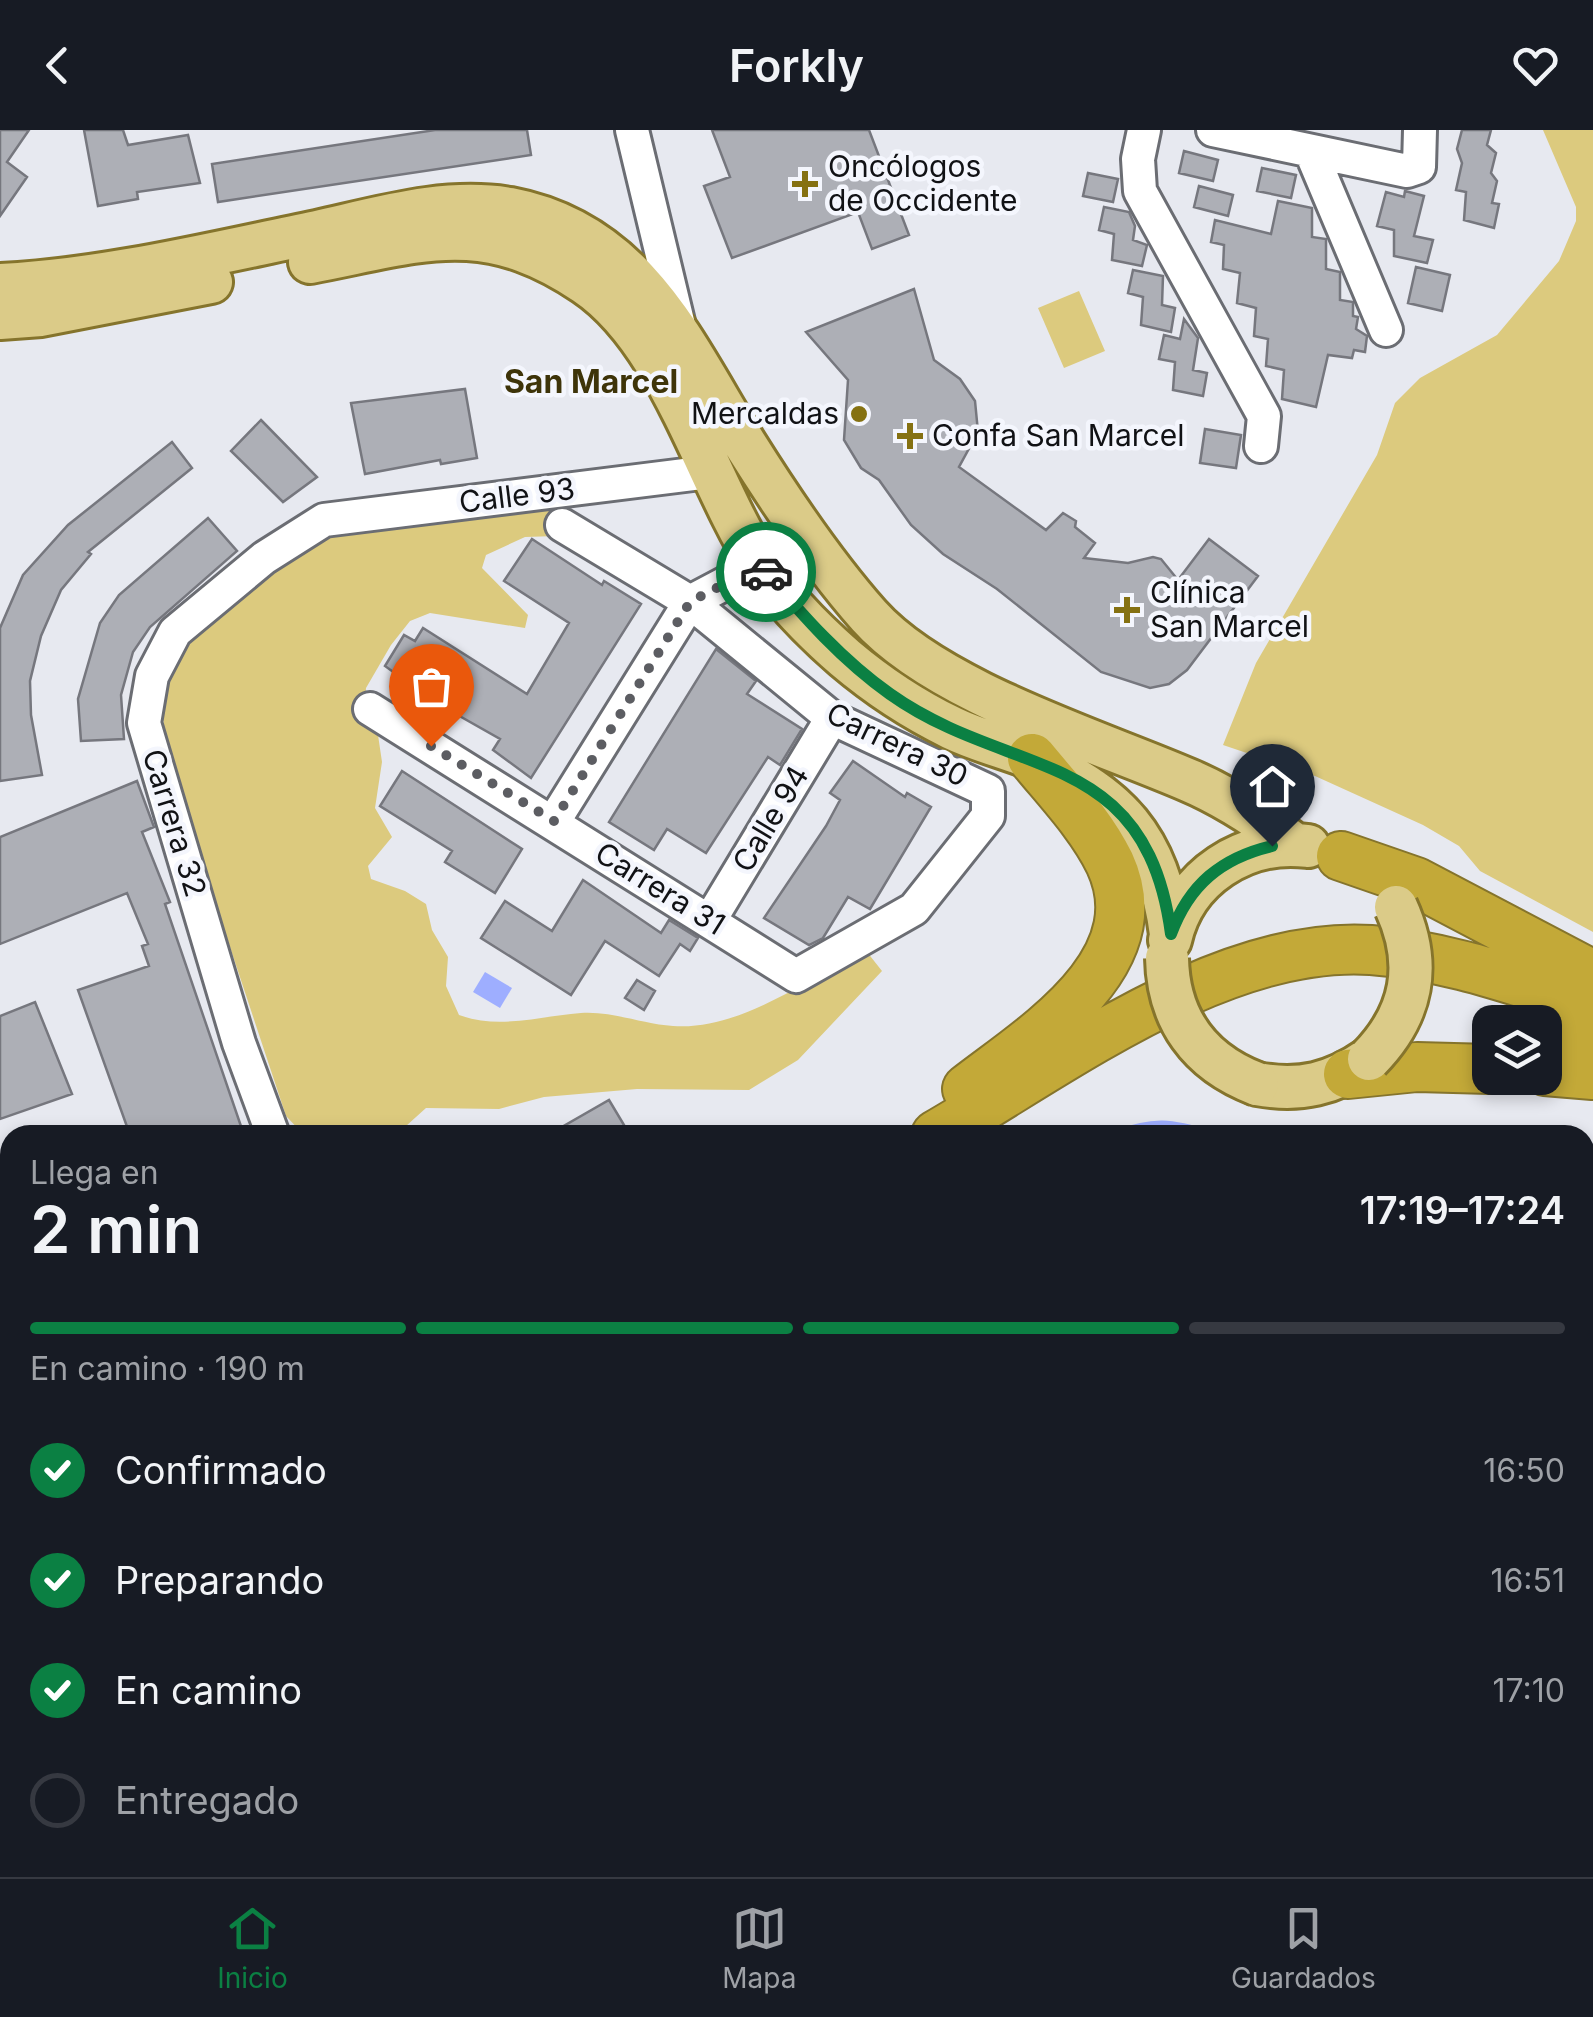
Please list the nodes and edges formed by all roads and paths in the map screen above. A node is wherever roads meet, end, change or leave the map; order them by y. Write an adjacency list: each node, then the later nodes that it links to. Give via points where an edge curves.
1 (632, 130): 7 (street)
2 (1144, 130): 11 (street, via 1140,191 1264,416)
3 (1213, 130): 5 (street)
4 (1420, 130): 6 (street, via 1420,168 1407,171)
5 (1249, 134): 6 (street)
6 (1311, 152): 10 (street)
7 (649, 267): 8 (main road, via 512,210 433,207 218,252); 21 (main road, via 748,449 873,620 968,684 1045,724 1192,782)
8 (0, 284)
9 (0, 318): 12 (main road, via 472,235 547,262 612,306 657,367)
10 (1386, 330)
11 (1261, 446)
12 (710, 472): 13 (street, Calle 93); 15 (main road)
13 (324, 520): 35 (street, Carrera 32, via 264,558 175,632 152,676 144,724)
14 (562, 525): 16 (street, Carrera 30)
15 (760, 565): 16 (street); 19 (main road, via 810,625 892,696 954,730)
16 (690, 602): 18 (street, Carrera 30); 20 (street)
17 (370, 708): 20 (street, Carrera 31)
18 (832, 718): 23 (street, Calle 94); 26 (street, Carrera 30, via 988,790 988,816 914,909)
19 (1032, 758): 24 (main road, via 1096,792 1141,836 1164,884); 36 (highway, via 1111,865 1119,905 1115,932 1097,974 1068,1009)
20 (554, 821): 23 (street, Carrera 31)
21 (1295, 844): 22 (main road); 24 (main road, via 1227,861 1192,892)
22 (1341, 856): 25 (highway, via 1416,882); 31 (main road, bridge, via 1363,869 1396,906 1412,976 1399,1022)
23 (710, 920): 26 (street, Carrera 31)
24 (1169, 946): 31 (main road, bridge, via 1173,1005 1214,1063 1257,1084 1304,1088)
25 (1593, 975)
26 (796, 976)
27 (1593, 1004): 37 (highway, via 1405,953 1304,952 1182,992)
28 (1480, 1005): 38 (highway, via 1397,980 1280,986 1203,1014)
29 (1562, 1031): 30 (highway)
30 (1593, 1042)
31 (1359, 1067): 32 (highway)
32 (1472, 1069)
33 (1562, 1072): 34 (highway)
34 (1593, 1075)
35 (269, 1125)
36 (922, 1125)
37 (953, 1125)
38 (1015, 1125)

